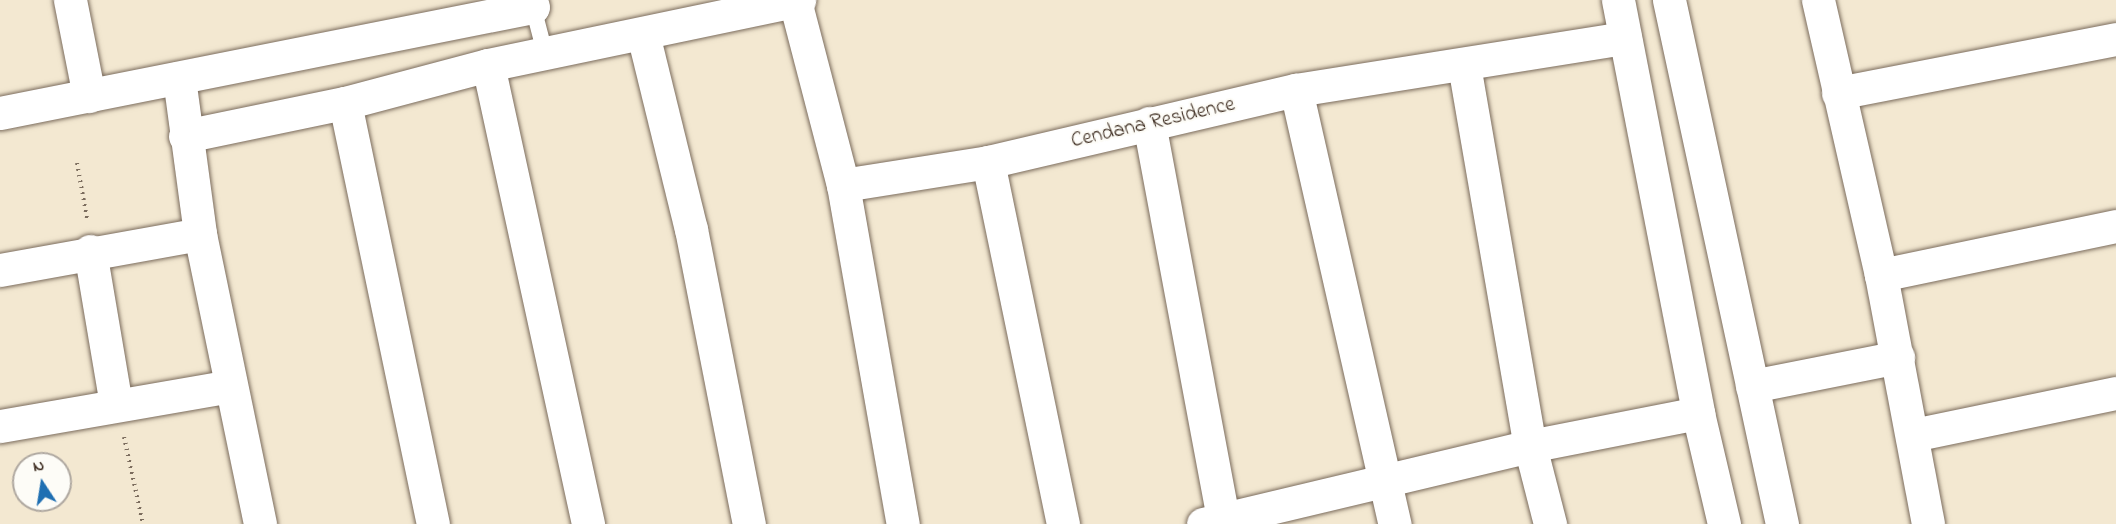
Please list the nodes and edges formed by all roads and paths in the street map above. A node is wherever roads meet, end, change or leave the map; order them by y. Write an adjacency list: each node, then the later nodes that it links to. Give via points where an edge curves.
1 (70, 0): 17 (street)
2 (797, 0): 7 (street); 24 (street)
3 (1618, 0): 9 (street)
4 (1669, 0): 32 (street)
5 (1818, 0): 16 (street)
6 (532, 4): 11 (lane); 14 (street)
7 (758, 4): 8 (street)
8 (642, 34): 11 (street); 45 (street, via 690,229)
9 (1625, 38): 13 (street, Cendana Residence); 35 (street)
10 (2116, 39): 16 (street)
11 (545, 53): 12 (street)
12 (488, 65): 18 (street); 44 (street)
13 (1464, 65): 15 (street, Cendana Residence); 38 (street)
14 (179, 78): 17 (street); 21 (street)
15 (1296, 90): 20 (street, Cendana Residence); 39 (street)
16 (1838, 93): 29 (street)
17 (89, 96): 19 (street)
18 (345, 103): 21 (street); 43 (street)
19 (0, 112)
20 (1149, 123): 22 (street, Cendana Residence); 40 (street)
21 (184, 136): 26 (street)
22 (988, 162): 24 (street, Cendana Residence); 47 (street)
23 (77, 163): 27 (path, via 83,182)
24 (843, 185): 46 (street)
25 (2116, 226): 29 (street)
26 (200, 234): 27 (street); 31 (street)
27 (90, 251): 28 (street); 34 (street)
28 (0, 270)
29 (1881, 275): 30 (street)
30 (1898, 357): 32 (street); 37 (street)
31 (231, 386): 34 (street); 42 (street)
32 (1752, 386): 51 (street)
33 (2116, 393): 37 (street)
34 (116, 404): 36 (street); 41 (path)
35 (1698, 413): 38 (street); 50 (street)
36 (0, 426)
37 (1913, 435): 52 (street)
38 (1530, 446): 39 (street); 49 (street)
39 (1384, 480): 40 (street); 48 (street)
40 (1216, 523)
41 (143, 524)
42 (260, 524)
43 (433, 524)
44 (588, 524)
45 (749, 524)
46 (903, 524)
47 (1063, 524)
48 (1395, 524)
49 (1550, 524)
50 (1724, 524)
51 (1782, 524)
52 (1928, 524)

